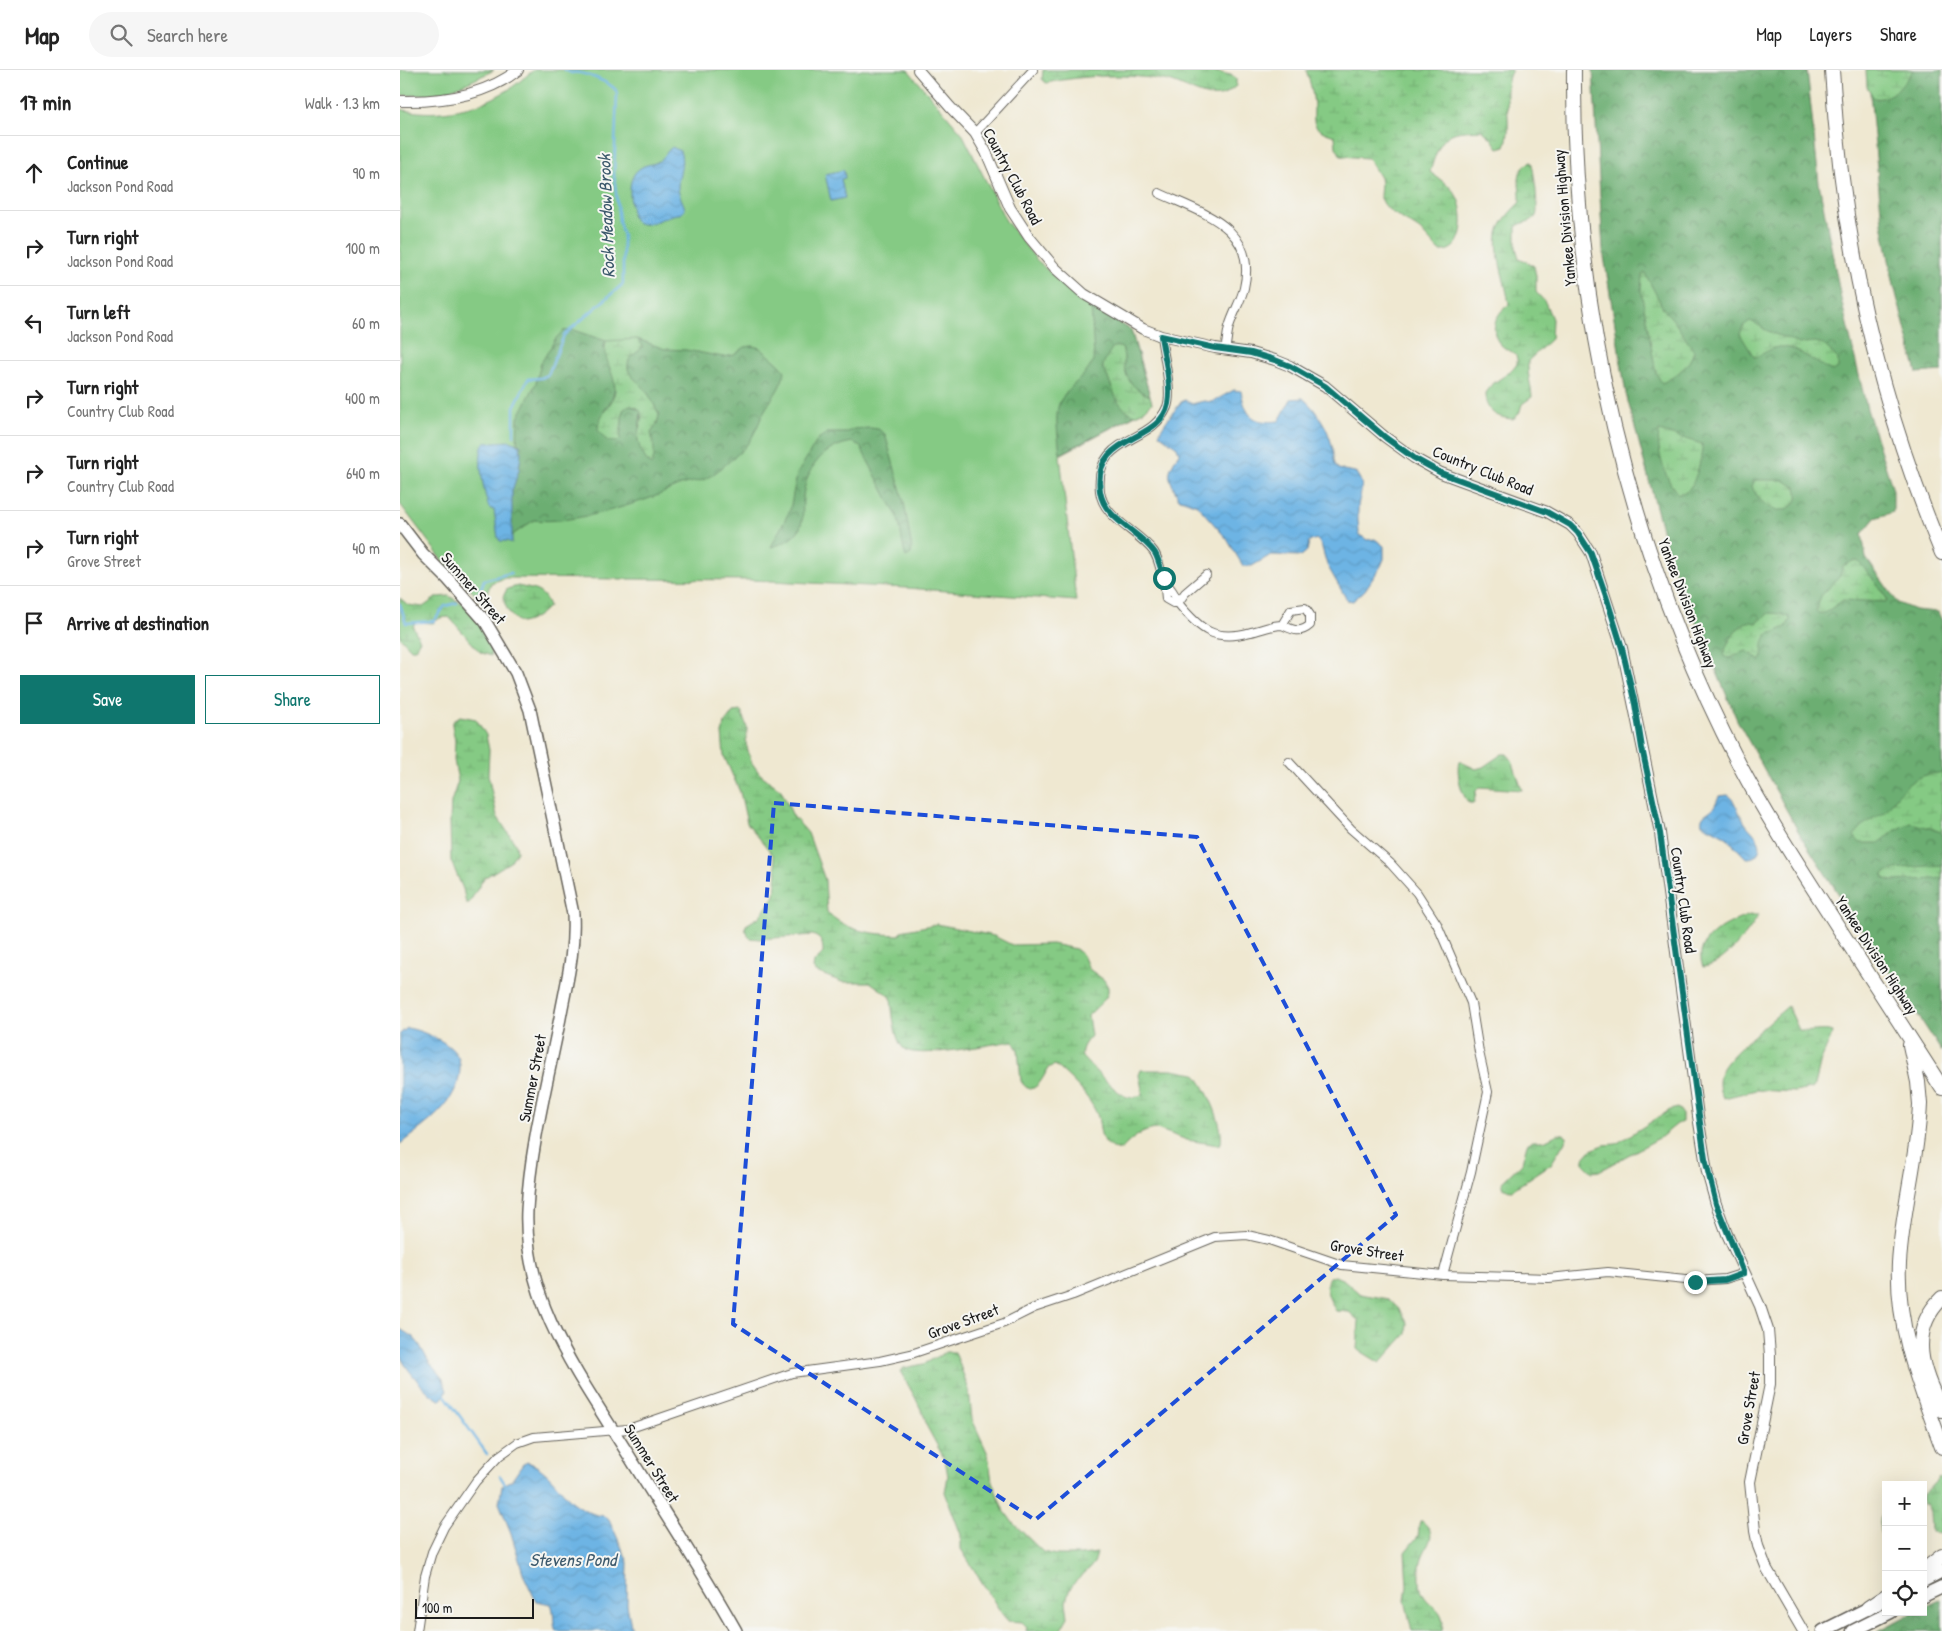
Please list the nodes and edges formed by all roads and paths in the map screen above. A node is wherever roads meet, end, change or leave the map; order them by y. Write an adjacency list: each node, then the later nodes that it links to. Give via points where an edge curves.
1 (518, 70): 6 (street, via 508,78 474,92 442,100)
2 (918, 70): 7 (street, Country Club Road)
3 (1032, 70): 7 (street)
4 (1574, 70): 17 (highway, Yankee Division Highway, via 1577,189 1590,305 1617,441 1652,561 1698,677 1746,776 1794,858)
5 (1832, 70): 12 (highway, via 1840,168 1864,308 1898,434)
6 (400, 101)
7 (975, 133): 9 (street, Country Club Road, via 1010,208 1055,268 1084,294)
8 (1160, 193): 10 (street, via 1219,221 1234,235 1243,250 1245,285 1229,328)
9 (1161, 336): 10 (street, Country Club Road); 14 (street, via 1168,406 1153,427 1121,444 1106,458 1100,492 1107,508 1155,553)
10 (1225, 350): 19 (street, Country Club Road, via 1251,353 1297,370 1325,386 1414,458 1441,473 1547,512 1570,525 1591,553 1622,648 1660,833 1705,1159 1716,1204)
11 (400, 524): 23 (main road, Summer Street, via 485,622 516,673 530,710 565,872 574,940 534,1152 527,1212 528,1234 536,1282 545,1310 570,1362)
12 (1942, 553)
13 (1206, 575): 14 (street)
14 (1178, 603): 15 (street, via 1193,622 1217,635 1237,636)
15 (1282, 625)
16 (1289, 762): 20 (street, via 1417,893 1437,924 1471,1003 1488,1092 1471,1172)
17 (1908, 1035): 18 (highway, Yankee Division Highway); 24 (highway, via 1920,1104 1900,1255 1900,1303 1910,1359)
18 (1942, 1088)
19 (1744, 1273): 20 (street, Grove Street, via 1725,1280 1695,1282 1608,1272 1549,1278); 36 (street, Grove Street, via 1768,1330 1771,1370 1750,1476 1755,1532 1767,1569)
20 (1443, 1275): 23 (street, Grove Street, via 1342,1265 1247,1235 1216,1237 943,1345 880,1361 792,1373)
21 (1942, 1298): 22 (highway, via 1925,1323 1920,1348 1925,1373)
22 (1942, 1410)
23 (614, 1432): 34 (street, Grove Street, via 534,1437 513,1445 499,1456 456,1508 437,1540 423,1584); 35 (main road, Summer Street)
24 (1942, 1447)
25 (1942, 1556): 26 (highway)
26 (1927, 1568)
27 (1942, 1571): 28 (main road)
28 (1927, 1579)
29 (1942, 1586): 30 (main road)
30 (1927, 1594)
31 (1882, 1600): 32 (highway)
32 (1868, 1608): 37 (main road)
33 (1883, 1616): 38 (main road)
34 (417, 1631)
35 (736, 1631)
36 (1803, 1631)
37 (1823, 1631)
38 (1853, 1631)

